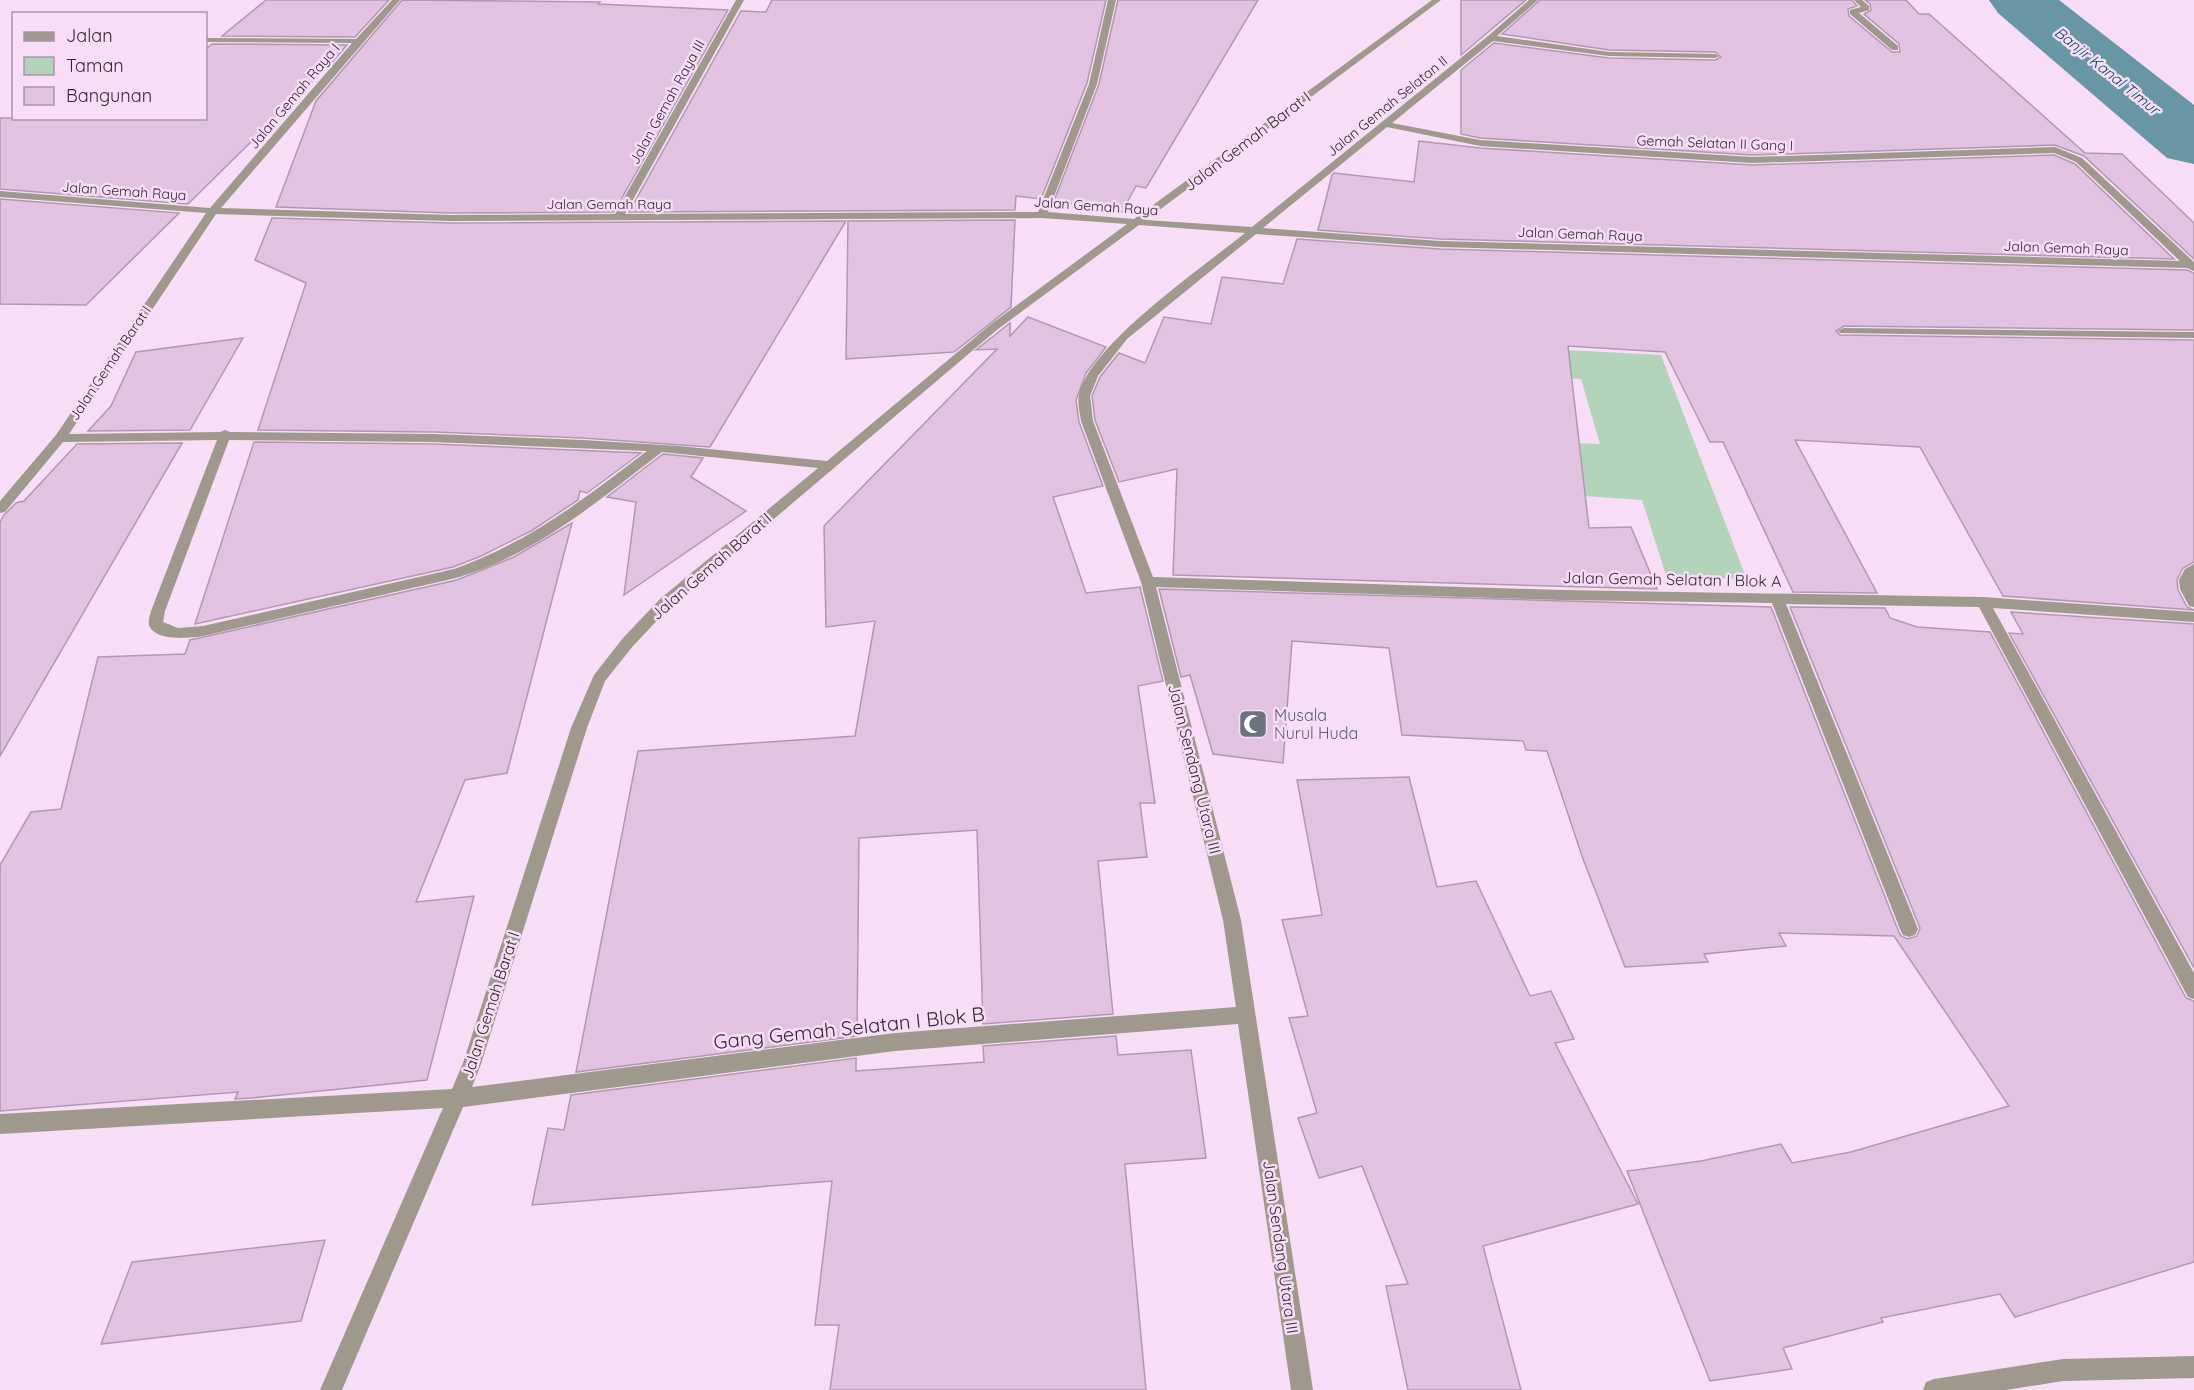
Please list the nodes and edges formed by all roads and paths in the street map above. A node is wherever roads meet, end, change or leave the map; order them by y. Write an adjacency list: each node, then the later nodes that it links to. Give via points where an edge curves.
1 (396, 0): 9 (street, Jalan Gemah Raya I)
2 (740, 0): 16 (street, Jalan Gemah Raya III)
3 (1112, 0): 15 (street, via 1093,84)
4 (1437, 0): 17 (street, Jalan Gemah Barat I)
5 (1534, 0): 7 (street, Jalan Gemah Selatan II)
6 (1858, 0): 10 (street, via 1866,8 1853,12)
7 (1491, 38): 11 (street, via 1609,54); 12 (street, Jalan Gemah Selatan II)
8 (207, 40): 9 (street)
9 (358, 40): 14 (street, Jalan Gemah Raya I)
10 (1895, 48)
11 (1715, 57)
12 (1386, 124): 18 (street, Jalan Gemah Selatan II); 19 (street, Gemah Selatan II Gang I, via 1480,143 1752,160 2045,149 2063,152 2079,160)
13 (0, 194): 14 (street, Jalan Gemah Raya)
14 (213, 211): 16 (street, Jalan Gemah Raya, via 451,218); 23 (street, Jalan Gemah Barat I)
15 (1042, 215): 16 (street, Jalan Gemah Raya); 17 (street, Jalan Gemah Raya)
16 (618, 217)
17 (1138, 222): 18 (street, Jalan Gemah Raya); 25 (street, Jalan Gemah Barat I, via 994,327)
18 (1255, 231): 19 (street, Jalan Gemah Raya, via 1440,244); 28 (street, Jalan Sendang Utara III, via 1123,337 1092,375 1084,396 1087,420)
19 (2193, 267)
20 (1844, 331): 21 (street)
21 (2194, 335)
22 (225, 434): 23 (street); 24 (street, via 421,437); 24 (street, via 158,611 156,624 164,632 178,634 225,626 445,576 489,561 546,531)
23 (60, 438): 26 (street, Jalan Gemah Barat I)
24 (660, 448): 25 (street)
25 (829, 465): 36 (street, Jalan Gemah Barat I, via 665,603 599,678 579,728)
26 (0, 509)
27 (2194, 569): 30 (street, via 2186,578 2185,587)
28 (1148, 582): 29 (street, Jalan Gemah Selatan I Blok A); 35 (street, Jalan Sendang Utara III, via 1232,920)
29 (1777, 599): 31 (street, Jalan Gemah Selatan I Blok A); 33 (street)
30 (2194, 602)
31 (1983, 603): 32 (street, Jalan Gemah Selatan I Blok A); 34 (street)
32 (2194, 617)
33 (1909, 928)
34 (2193, 987)
35 (1247, 1015): 36 (street, Gang Gemah Selatan I Blok B, via 895,1042); 40 (street, Jalan Sendang Utara III)
36 (458, 1098): 37 (street, Gang Gemah Selatan I Blok B); 39 (street, Jalan Gemah Barat I)
37 (0, 1124)
38 (2194, 1366): 41 (street, via 2063,1371)
39 (331, 1390)
40 (1302, 1390)
41 (1934, 1390)

